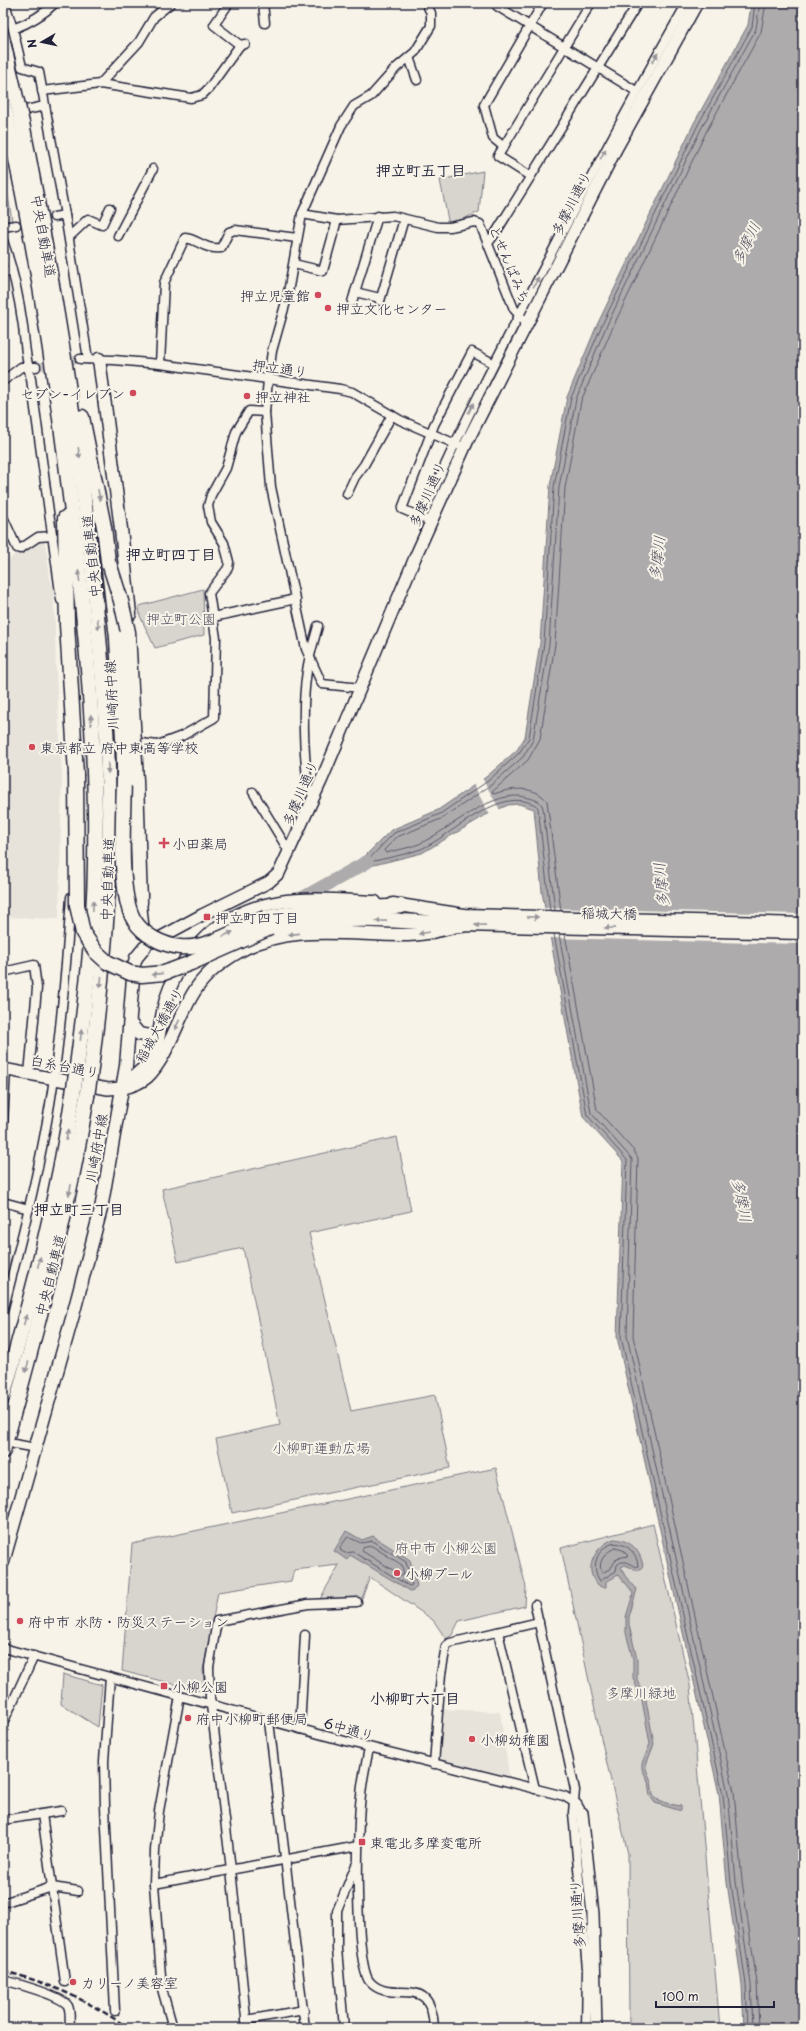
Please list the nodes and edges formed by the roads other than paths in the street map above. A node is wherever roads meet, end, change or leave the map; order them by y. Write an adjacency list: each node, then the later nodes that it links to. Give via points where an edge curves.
1 (5, 3): 15 (street)
2 (55, 3): 15 (street, via 43,14)
3 (171, 3): 23 (street, via 154,17 139,42)
4 (229, 3): 23 (street, via 214,25 242,45 202,95 191,98)
5 (263, 3): 13 (street)
6 (426, 3): 18 (street, via 431,13 431,26)
7 (499, 3): 14 (street, via 497,6)
8 (543, 3): 14 (street)
9 (591, 3): 17 (street)
10 (638, 3): 21 (street)
11 (687, 3): 25 (street, one-way to 11)
12 (697, 3): 51 (street, 多摩川通り)
13 (265, 23)
14 (529, 26): 17 (street); 30 (street, via 484,105 493,138)
15 (13, 29): 20 (street)
16 (3, 42): 29 (highway, 中央自動車道, bridge)
17 (564, 48): 21 (street); 30 (street)
18 (409, 57): 22 (street); 34 (street, via 371,96 354,106 341,126)
19 (3, 61): 20 (street)
20 (22, 67): 24 (street, via 38,72)
21 (597, 68): 25 (street); 32 (street)
22 (416, 80)
23 (100, 84): 24 (street)
24 (42, 91): 27 (street)
25 (636, 92): 51 (street, one-way to 25)
26 (3, 103): 28 (highway, 中央自動車道, bridge)
27 (44, 106): 28 (street); 35 (street)
28 (8, 127): 80 (highway, one-way to 28, bridge, via 331,920 290,924 249,936 164,973 142,975 118,968 96,952 83,932 76,889 76,774 65,507); 91 (highway, 中央自動車道, one-way to 28, bridge, via 76,1074 92,936 95,865 90,699 76,538 61,419 34,250)
29 (26, 139): 67 (highway, one-way to 67, via 54,246); 91 (highway, 中央自動車道, one-way to 91, bridge, via 47,248 74,417 90,546 108,756 109,865 105,940 90,1076)
30 (504, 147): 32 (street, via 498,156)
31 (153, 169): 42 (street)
32 (530, 176): 46 (street)
33 (110, 208): 43 (street, via 102,225 88,219)
34 (302, 214): 39 (street, とせんばみち); 44 (street)
35 (65, 215): 37 (street); 43 (street)
36 (378, 216): 38 (street, とせんばみち); 39 (street, とせんばみち); 49 (street)
37 (54, 217)
38 (404, 218): 46 (street, とせんばみち, via 438,227 474,222 480,224); 49 (street, via 380,300)
39 (337, 220): 47 (street, via 323,271)
40 (16, 225): 41 (street)
41 (3, 227)
42 (118, 236)
43 (69, 237): 52 (street)
44 (297, 238): 47 (street); 54 (street, via 235,230 229,232 221,248 212,249 185,238 164,284)
45 (3, 241): 48 (street)
46 (488, 243): 51 (street, とせんばみち)
47 (294, 264): 56 (street, via 272,351)
48 (7, 272): 55 (street)
49 (355, 292): 50 (street)
50 (352, 302)
51 (523, 319): 53 (street); 62 (street, 多摩川通り)
52 (89, 359): 54 (street, 押立通り); 73 (main road, 川崎府中線, via 121,529 131,621)
53 (493, 363): 60 (street, via 472,352); 61 (street, one-way to 53)
54 (160, 364): 56 (street, 押立通り)
55 (32, 366): 57 (street, via 21,367); 66 (street, via 31,379)
56 (268, 380): 58 (street); 59 (street, 押立通り, via 352,392)
57 (3, 381)
58 (265, 412): 68 (street, via 271,487); 69 (street, via 249,411 236,432 226,468 211,494 208,506 210,522 224,543 230,562 210,589)
59 (392, 415): 60 (street, 押立通り); 63 (street)
60 (430, 432): 61 (street, 押立通り); 65 (street, via 402,508)
61 (454, 443): 62 (street, 押立通り); 65 (street)
62 (464, 448): 65 (street, 多摩川通り)
63 (347, 494)
64 (3, 517): 66 (street, via 17,548 20,549 38,537)
65 (427, 519): 72 (street, 多摩川通り)
66 (53, 536): 89 (street, via 66,660 72,770 72,869 66,967)
67 (110, 566): 78 (highway, bridge, via 128,632); 79 (highway, one-way to 79, bridge, via 124,764 124,884 135,921 158,941 186,947 204,944 247,925 288,913)
68 (296, 599): 69 (street); 71 (street)
69 (213, 617): 74 (street, via 216,638 214,718 182,736 158,745)
70 (318, 626): 71 (street)
71 (310, 658): 72 (street, via 322,684); 76 (street, via 305,688 305,736 308,789)
72 (361, 688): 76 (street, 多摩川通り)
73 (132, 690): 74 (main road, 川崎府中線); 83 (main road, 川崎府中線, via 128,883 132,921)
74 (141, 744): 78 (main road, 川崎府中線, via 144,868)
75 (253, 792): 77 (street)
76 (315, 796): 77 (street, 多摩川通り)
77 (290, 853): 83 (street, 多摩川通り, via 280,873 273,880 183,924)
78 (140, 903): 83 (main road, 川崎府中線)
79 (402, 906): 80 (main road, 稲城大橋通り); 86 (main road, 稲城大橋通り, via 314,900 277,902 240,914 210,933 188,956 174,979 166,1000)
80 (463, 920): 81 (main road, 稲城大橋, one-way to 81); 82 (main road, 稲城大橋, one-way to 80); 90 (main road, 稲城大橋通り, one-way to 90, via 413,935 292,934 240,951 221,963 194,990 154,1067 140,1082)
81 (803, 924)
82 (803, 933)
83 (145, 947): 85 (main road, 川崎府中線, via 134,965)
84 (3, 972): 88 (street, via 34,965 37,988)
85 (130, 1023): 86 (main road, via 139,1034 150,1036); 90 (main road, 川崎府中線)
86 (160, 1033): 90 (main road, 稲城大橋通り, via 152,1059)
87 (4, 1070): 88 (street, 白糸台通り); 92 (street)
88 (29, 1074): 89 (street, 白糸台通り)
89 (54, 1079): 90 (street, 白糸台通り, via 108,1089); 94 (street)
90 (122, 1088): 98 (main road, 川崎府中線, via 101,1209)
91 (80, 1095): 96 (highway, 中央自動車道, one-way to 91, via 30,1300 67,1138); 97 (highway, 中央自動車道, one-way to 97, via 67,1208)
92 (3, 1124)
93 (3, 1202): 94 (street)
94 (29, 1208): 95 (street)
95 (3, 1312)
96 (3, 1396)
97 (8, 1448): 98 (street)
98 (36, 1448): 99 (main road, 川崎府中線)
99 (3, 1562)
100 (357, 1602): 109 (street, via 308,1604 217,1621 209,1667)
101 (535, 1605): 102 (street)
102 (540, 1622): 103 (street); 116 (street, via 575,1790)
103 (498, 1632): 114 (street, via 446,1646 441,1674); 115 (street)
104 (305, 1635): 112 (street)
105 (3, 1648): 106 (street, 6中通り)
106 (34, 1656): 107 (street, 6中通り); 111 (street)
107 (110, 1677): 108 (street, 6中通り); 132 (street, via 104,1761)
108 (180, 1696): 109 (street, 6中通り); 125 (street, via 159,1811)
109 (211, 1704): 110 (street, 6中通り); 124 (street)
110 (269, 1721): 112 (street, 6中通り); 122 (street)
111 (3, 1723)
112 (300, 1729): 113 (street, 6中通り)
113 (369, 1748): 114 (street, 6中通り); 121 (street, via 361,1795)
114 (434, 1764): 115 (street, 6中通り)
115 (534, 1789): 116 (street, 6中通り)
116 (574, 1801): 118 (street, 多摩川通り); 139 (street, via 572,1813 587,1969)
117 (61, 1811): 119 (street)
118 (582, 1813): 140 (street, 多摩川通り, via 593,1914)
119 (42, 1814): 120 (street); 126 (street)
120 (3, 1820)
121 (358, 1846): 122 (street); 123 (street)
122 (286, 1858): 124 (street); 131 (street)
123 (358, 1862): 137 (street, via 336,1911); 138 (street, via 357,1891 365,1976 378,1987 422,1996 433,2010)
124 (231, 1869): 125 (street); 133 (street)
125 (154, 1884): 135 (street, via 162,1989)
126 (52, 1887): 127 (street); 128 (street); 130 (street)
127 (78, 1891)
128 (3, 1903)
129 (3, 1980): 134 (street, via 43,1992 66,2003 69,2007)
130 (65, 1982)
131 (304, 2010): 133 (street); 136 (street)
132 (115, 2011)
133 (246, 2024)
134 (70, 2028)
135 (173, 2028)
136 (305, 2028)
137 (344, 2028)
138 (434, 2028)
139 (586, 2028)
140 (596, 2028)

